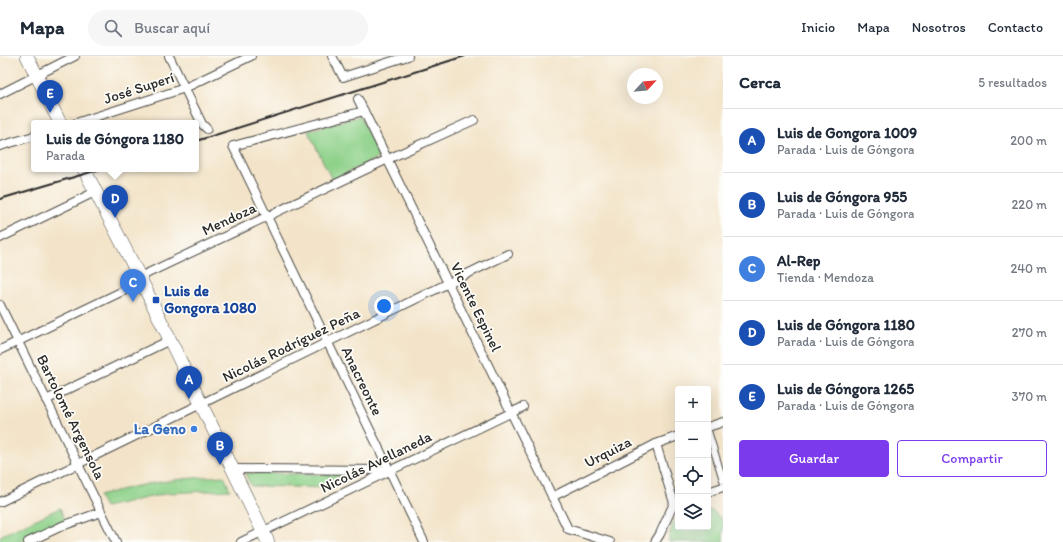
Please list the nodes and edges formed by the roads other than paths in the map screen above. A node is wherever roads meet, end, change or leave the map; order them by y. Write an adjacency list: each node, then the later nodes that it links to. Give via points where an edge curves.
1 (27, 56): 7 (main road)
2 (76, 56): 7 (street)
3 (169, 56): 8 (street)
4 (252, 56): 8 (street, José Superí)
5 (332, 56): 6 (street, via 343,77)
6 (408, 56)
7 (37, 75): 9 (street); 12 (main road)
8 (185, 88): 13 (street, José Superí); 15 (street, via 202,124)
9 (0, 94)
10 (358, 99): 11 (street, Vicente Espinel)
11 (364, 111): 18 (street, Vicente Espinel); 21 (street, Anacreonte, via 233,146)
12 (59, 120)
13 (85, 120)
14 (474, 120): 18 (street, Mendoza)
15 (207, 129)
16 (31, 137): 17 (street)
17 (0, 146)
18 (388, 159): 21 (street, Mendoza); 25 (street, Vicente Espinel)
19 (86, 172): 20 (main road)
20 (97, 191): 22 (street); 24 (main road)
21 (267, 216): 24 (street, Mendoza); 29 (street, Anacreonte)
22 (0, 238)
23 (508, 254): 25 (street, Nicolás Rodríguez Peña)
24 (140, 278): 27 (main road); 28 (street, Mendoza, via 125,290)
25 (448, 283): 29 (street, Nicolás Rodríguez Peña); 34 (street, Vicente Espinel)
26 (0, 305): 28 (street, Bartolomé Argensola)
27 (170, 340): 31 (street); 32 (main road)
28 (18, 341): 30 (street, Mendoza); 31 (street, Bartolomé Argensola)
29 (328, 342): 32 (street, Nicolás Rodríguez Peña); 42 (street, Anacreonte)
30 (0, 350)
31 (46, 400): 40 (street, Bartolomé Argensola)
32 (202, 404): 40 (street, Nicolás Rodríguez Peña); 41 (main road)
33 (523, 407): 34 (street, Nicolás Avellaneda)
34 (511, 412): 42 (street, Nicolás Avellaneda); 46 (street, Vicente Espinel)
35 (723, 422): 36 (street)
36 (711, 426)
37 (675, 437): 39 (street, Urquiza)
38 (711, 441): 43 (street)
39 (656, 444): 46 (street, Urquiza); 47 (street)
40 (78, 464): 48 (street, Nicolás Rodríguez Peña); 50 (street, Bartolomé Argensola)
41 (233, 469): 42 (street); 51 (main road)
42 (389, 470): 51 (street, Nicolás Avellaneda); 56 (street, Anacreonte)
43 (723, 480)
44 (723, 487): 45 (street)
45 (711, 491)
46 (552, 496): 57 (street, Vicente Espinel, via 568,529)
47 (675, 499)
48 (0, 502)
49 (675, 504): 52 (street)
50 (101, 512): 53 (street); 54 (street, Bartolomé Argensola)
51 (266, 537): 55 (street, Nicolás Avellaneda)
52 (660, 538): 58 (street)
53 (28, 542)
54 (116, 542)
55 (241, 542)
56 (424, 542)
57 (608, 542)
58 (655, 542)

